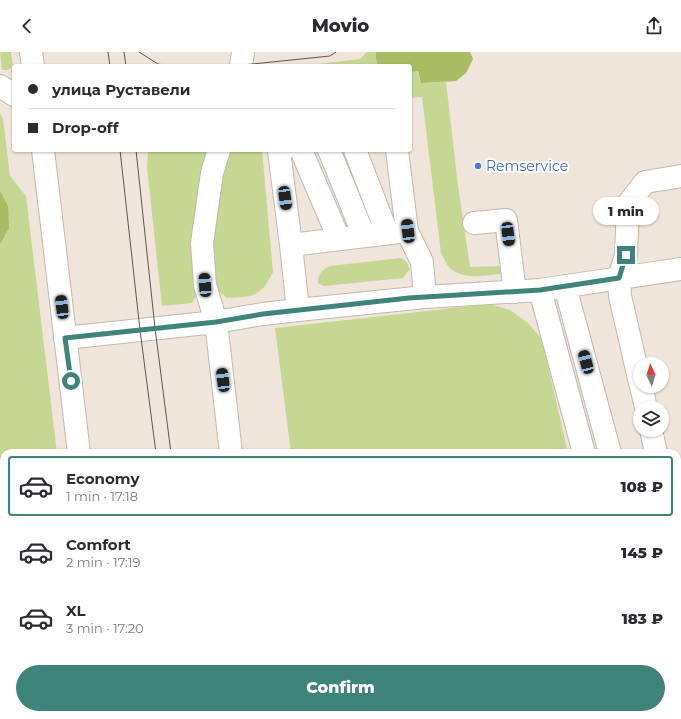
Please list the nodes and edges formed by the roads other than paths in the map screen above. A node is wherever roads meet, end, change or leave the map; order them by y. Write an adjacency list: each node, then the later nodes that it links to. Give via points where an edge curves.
1 (31, 52): 3 (main road)
2 (243, 52): 4 (main road)
3 (33, 64)
4 (241, 64)
5 (0, 86): 6 (main road)
6 (12, 94)
7 (43, 152): 28 (main road)
8 (218, 152): 27 (main road, via 212,173 202,243 205,285)
9 (278, 152): 19 (main road)
10 (302, 152): 18 (main road)
11 (330, 152): 17 (main road)
12 (356, 152): 16 (main road)
13 (397, 152): 16 (main road)
14 (681, 176): 21 (main road, via 644,182 628,204 626,255)
15 (474, 223): 24 (main road, via 506,220)
16 (398, 232): 17 (main road); 25 (main road, via 422,262)
17 (364, 236): 18 (main road)
18 (339, 239): 19 (main road)
19 (291, 245): 26 (main road)
20 (681, 270): 21 (main road)
21 (619, 278): 22 (main road); 29 (main road, via 620,296)
22 (565, 286): 23 (main road); 34 (main road)
23 (540, 290): 24 (main road); 33 (main road)
24 (515, 292): 25 (main road)
25 (425, 297): 26 (main road)
26 (298, 310): 27 (main road)
27 (216, 322): 28 (main road); 32 (main road)
28 (65, 338): 31 (main road)
29 (634, 357)
30 (653, 437): 35 (main road)
31 (79, 449)
32 (231, 449)
33 (583, 449)
34 (609, 449)
35 (655, 449)

